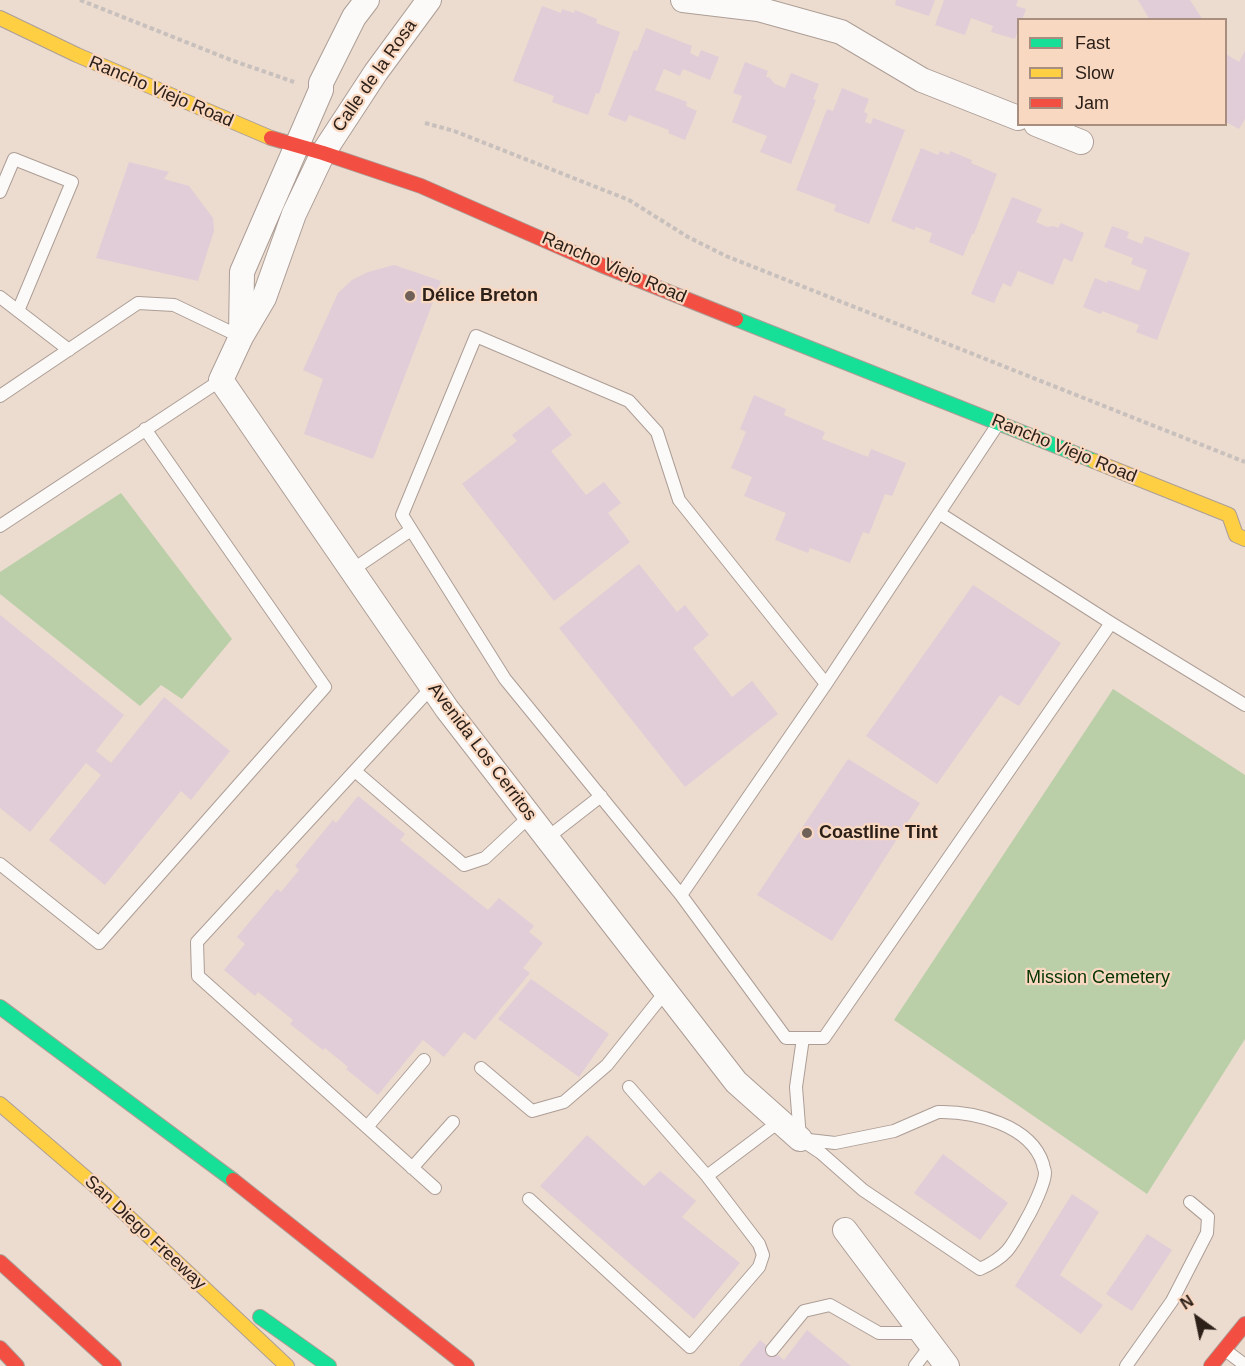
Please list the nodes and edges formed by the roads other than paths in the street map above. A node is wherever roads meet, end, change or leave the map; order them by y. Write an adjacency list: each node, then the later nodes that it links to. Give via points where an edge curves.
1 (367, 0): 8 (street, Calle de la Rosa, via 354,17 321,83)
2 (429, 0): 9 (street, Calle de la Rosa)
3 (683, 0): 5 (street, via 758,9 841,32 922,80)
4 (0, 18): 8 (main road, Rancho Viejo Road, via 261,136)
5 (1017, 118)
6 (1041, 126): 7 (street)
7 (1081, 142)
8 (295, 145): 9 (main road, Rancho Viejo Road); 13 (street, via 242,272)
9 (323, 153): 13 (street, via 294,214 264,298); 17 (main road, Rancho Viejo Road, via 421,186 601,265)
10 (0, 192): 12 (lane, via 14,159 72,182)
11 (0, 297): 12 (lane)
12 (18, 311): 14 (lane)
13 (241, 337): 14 (lane, via 174,305 138,303); 15 (street)
14 (69, 350): 16 (lane)
15 (221, 380): 18 (lane); 25 (street, Avenida Los Cerritos)
16 (0, 396)
17 (999, 423): 20 (lane); 21 (main road, Rancho Viejo Road)
18 (145, 429): 22 (lane); 34 (lane, via 325,687 99,943)
19 (1240, 501): 21 (main road)
20 (939, 513): 26 (lane); 27 (lane)
21 (1229, 516): 24 (main road, via 1236,535)
22 (0, 526)
23 (411, 530): 25 (lane); 27 (lane, via 402,515 476,336 629,400 657,432 679,500); 31 (lane, via 505,679)
24 (1245, 539)
25 (352, 570): 28 (street, Avenida Los Cerritos)
26 (1111, 623): 29 (lane); 38 (lane, via 824,1038)
27 (826, 684): 35 (lane)
28 (432, 687): 30 (lane); 32 (street, Avenida Los Cerritos)
29 (1245, 705)
30 (355, 771): 32 (lane, via 464,865 485,858); 45 (lane, via 197,942 198,976)
31 (601, 796): 33 (lane); 35 (lane)
32 (530, 816): 33 (street, Avenida Los Cerritos)
33 (547, 838): 36 (street, Avenida Los Cerritos)
34 (0, 864)
35 (681, 895): 38 (lane, via 786,1038)
36 (666, 991): 40 (lane, via 607,1065 564,1102 532,1111); 43 (street, Avenida Los Cerritos, via 736,1082)
37 (0, 1007): 65 (main road, via 235,1181)
38 (803, 1038): 46 (lane, via 796,1088)
39 (424, 1060): 45 (lane)
40 (481, 1068)
41 (629, 1087): 48 (lane)
42 (0, 1104): 53 (main road, San Diego Freeway)
43 (780, 1121): 46 (street, Avenida Los Cerritos); 48 (lane)
44 (453, 1122): 47 (lane)
45 (367, 1127): 47 (lane)
46 (800, 1139): 46 (lane, via 835,1143 894,1131 938,1112 958,1112 1022,1134 1039,1152 1045,1173 1034,1206 1012,1245 999,1260 980,1269 863,1190)
47 (412, 1168): 49 (lane)
48 (707, 1176): 50 (lane, via 764,1255 759,1267 690,1347)
49 (435, 1188)
50 (529, 1199)
51 (1190, 1202): 68 (lane, via 1208,1217 1208,1233 1172,1301)
52 (845, 1230): 56 (street)
53 (166, 1251): 63 (main road, San Diego Freeway); 64 (main road)
54 (0, 1262): 62 (main road)
55 (1245, 1324): 59 (main road)
56 (927, 1339): 58 (lane, via 879,1333 830,1305 804,1311); 66 (lane); 67 (street)
57 (0, 1348): 61 (main road)
58 (772, 1350)
59 (1224, 1350): 60 (lane); 69 (main road)
60 (1245, 1365)
61 (17, 1366)
62 (114, 1366)
63 (287, 1366)
64 (329, 1366)
65 (466, 1366)
66 (915, 1366)
67 (947, 1366)
68 (1126, 1366)
69 (1211, 1366)

